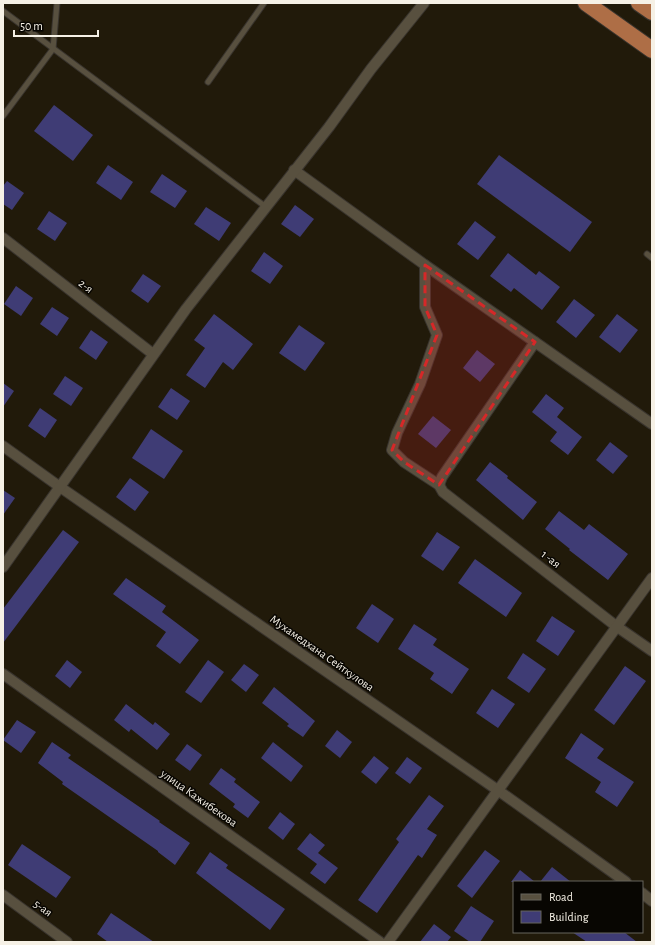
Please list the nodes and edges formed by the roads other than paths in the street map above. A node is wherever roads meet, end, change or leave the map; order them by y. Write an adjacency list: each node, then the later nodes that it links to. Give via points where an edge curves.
1 (57, 3): 8 (lane)
2 (264, 3): 10 (lane)
3 (424, 3): 12 (street)
4 (586, 3): 9 (highway)
5 (639, 3): 7 (highway)
6 (3, 11): 8 (lane)
7 (652, 12)
8 (53, 49): 11 (lane); 13 (lane)
9 (652, 50)
10 (208, 82)
11 (3, 116)
12 (294, 170): 13 (street); 17 (street)
13 (266, 207): 19 (street)
14 (3, 238): 19 (street, 2-я)
15 (647, 254): 16 (lane)
16 (652, 258)
17 (425, 265): 18 (street); 22 (street, 1 -ая, via 425,307 437,334 420,384 397,433 392,450 404,462)
18 (535, 342): 20 (street); 22 (street)
19 (153, 354): 23 (street)
20 (652, 424)
21 (3, 446): 23 (street, Мухамедхана Сейткулова)
22 (439, 485): 26 (street, 1 -ая, via 443,492)
23 (60, 487): 24 (street); 29 (street, Мухамедхана Сейткулова)
24 (3, 567)
25 (652, 578): 26 (street)
26 (616, 626): 27 (street, 1 -ая); 29 (street)
27 (652, 651)
28 (3, 674): 35 (street, улица Кажибекова)
29 (499, 790): 30 (street, Мухамедхана Сейткулова); 36 (street)
30 (625, 881)
31 (643, 894): 33 (street)
32 (3, 895): 34 (street, 5-ая)
33 (652, 900)
34 (64, 941)
35 (380, 942)
36 (388, 942)

